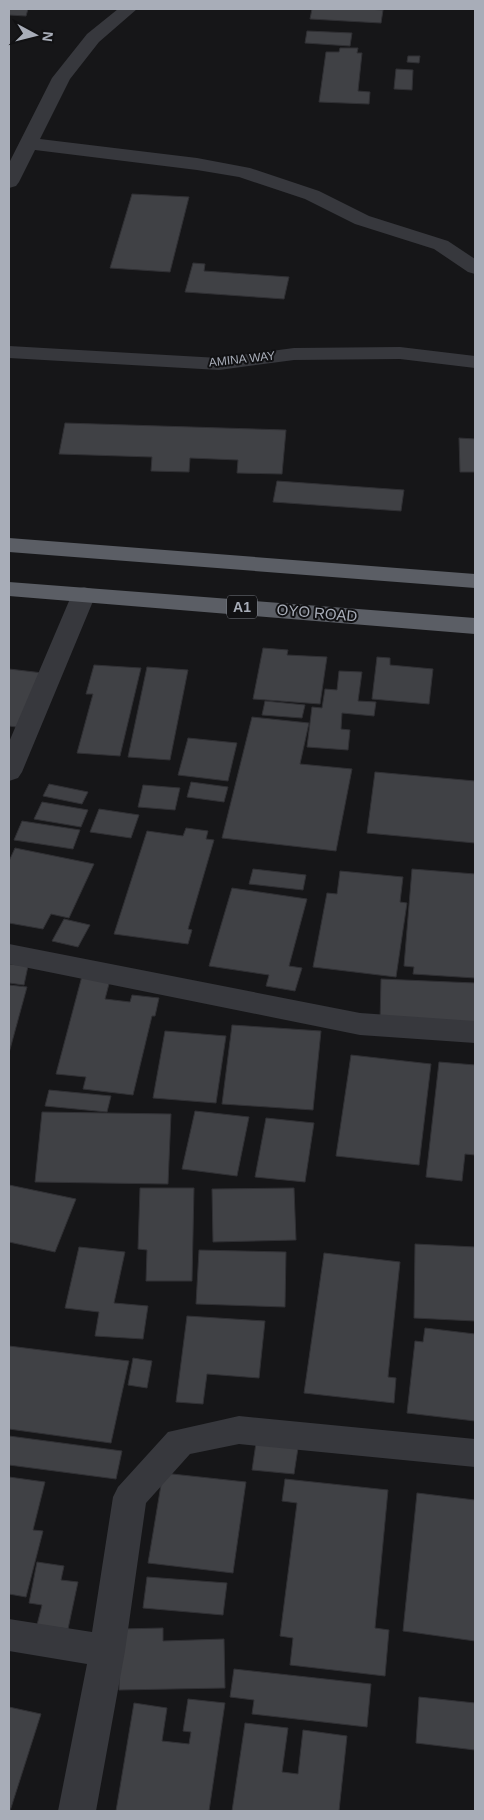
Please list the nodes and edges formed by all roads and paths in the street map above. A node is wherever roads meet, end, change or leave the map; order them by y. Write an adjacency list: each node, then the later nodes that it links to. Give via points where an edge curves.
1 (128, 9): 2 (street, via 93,38 61,78)
2 (28, 143): 3 (street); 4 (street, via 243,172 312,195 362,220 442,245)
3 (9, 182)
4 (475, 268)
5 (9, 352): 6 (street, AMINA WAY, via 219,364 294,354 400,352)
6 (475, 362)
7 (9, 545): 8 (highway)
8 (475, 581)
9 (9, 589): 10 (highway, OYO ROAD / A1)
10 (84, 594): 11 (highway, OYO ROAD / A1); 12 (street)
11 (475, 626)
12 (9, 772)
13 (9, 954): 14 (street, via 360,1024)
14 (475, 1032)
15 (475, 1453): 17 (street, via 239,1430 180,1442 130,1497)
16 (9, 1635): 17 (street)
17 (107, 1650): 18 (street)
18 (77, 1811)

